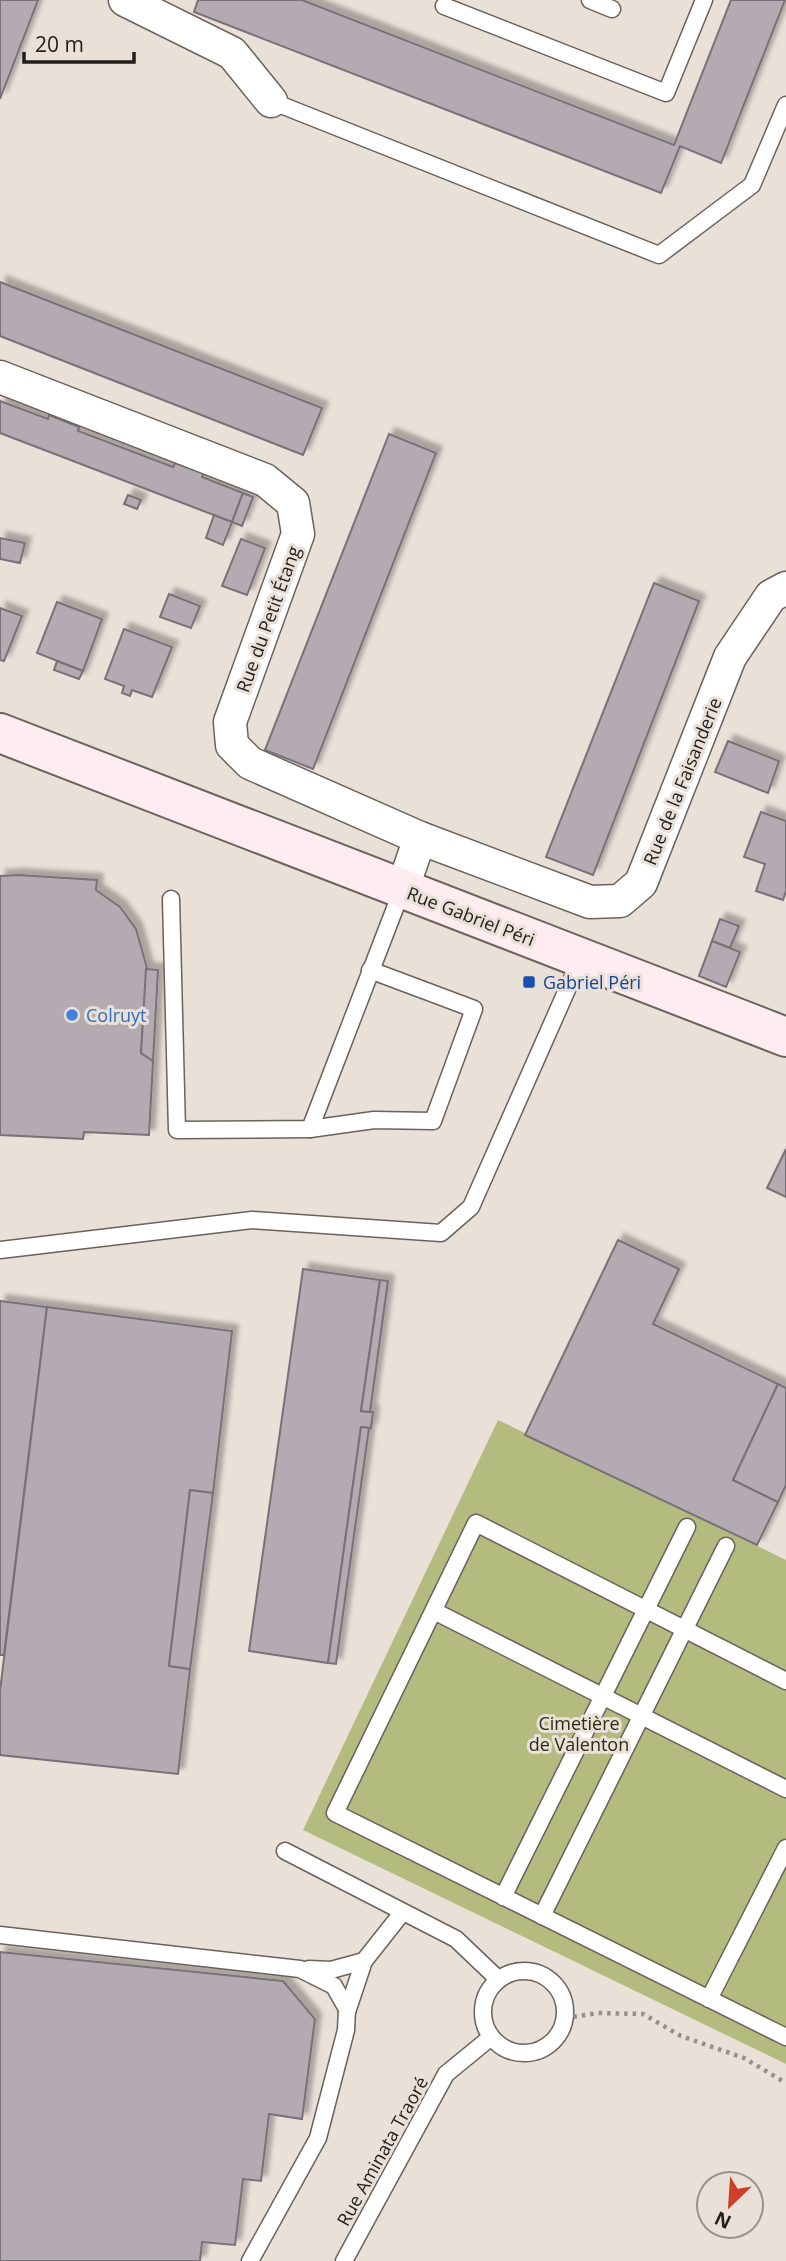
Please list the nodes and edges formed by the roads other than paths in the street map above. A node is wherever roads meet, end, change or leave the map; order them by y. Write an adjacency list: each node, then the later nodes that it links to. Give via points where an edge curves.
1 (125, 0): 6 (street, via 232,53)
2 (590, 0): 5 (lane)
3 (704, 0): 4 (lane, via 666,93)
4 (444, 6)
5 (612, 9)
6 (271, 101): 7 (lane, via 659,255 752,186)
7 (786, 105)
8 (0, 377): 11 (street, Rue du Petit Étang, via 265,480 293,503 298,534 230,722 232,745 250,763)
9 (781, 598): 11 (street, Rue de la Faisanderie, via 730,657 641,883 620,901 590,902)
10 (0, 733): 12 (street, Rue Gabriel Péri)
11 (420, 838): 12 (street)
12 (402, 890): 14 (street, Rue Gabriel Péri); 15 (lane)
13 (171, 899): 17 (lane, via 177,1130)
14 (581, 958): 16 (street, Rue Gabriel Péri); 18 (lane, via 471,1207 441,1233 252,1220)
15 (370, 970): 17 (lane); 17 (lane, via 474,1009 433,1121 374,1120)
16 (786, 1037)
17 (310, 1129)
18 (0, 1250)
19 (687, 1527): 21 (lane)
20 (726, 1546): 23 (lane)
21 (645, 1609): 22 (lane, via 476,1523); 23 (lane); 25 (lane)
22 (434, 1611): 25 (lane); 30 (lane, via 335,1813)
23 (684, 1629): 24 (lane); 26 (lane)
24 (786, 1681)
25 (603, 1696): 26 (lane); 30 (lane)
26 (641, 1716): 27 (lane); 32 (lane)
27 (786, 1789)
28 (786, 1848): 37 (lane)
29 (285, 1852): 31 (lane)
30 (503, 1897): 32 (lane)
31 (402, 1913): 34 (lane); 36 (lane, via 456,1939)
32 (542, 1916): 37 (lane)
33 (0, 1935): 35 (lane)
34 (364, 1961): 35 (lane, via 331,1970); 38 (lane)
35 (300, 1969): 38 (lane, via 334,1986)
36 (498, 1979): 40 (lane, via 482,2007); 40 (lane, via 513,1972 545,1976 557,1987 565,2018 549,2046 534,2053 518,2054)
37 (709, 1999): 39 (lane)
38 (347, 2012): 41 (lane, via 318,2138)
39 (786, 2037)
40 (490, 2038): 42 (lane, Rue Aminata Traoré, via 446,2074)
41 (250, 2261)
42 (344, 2261)

